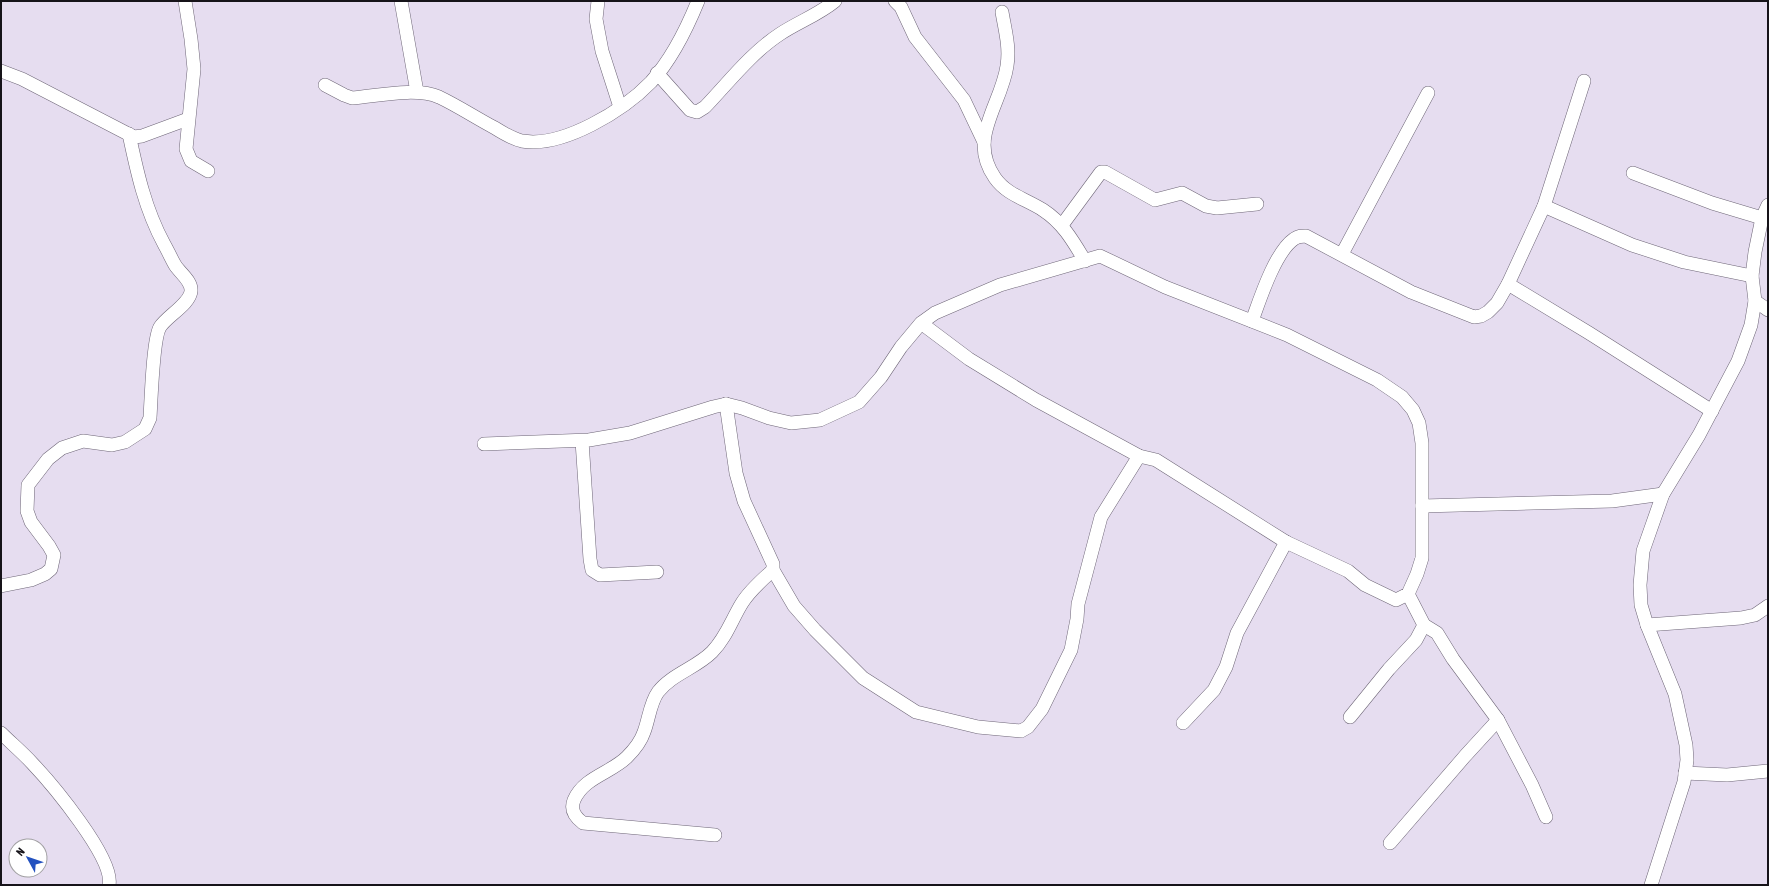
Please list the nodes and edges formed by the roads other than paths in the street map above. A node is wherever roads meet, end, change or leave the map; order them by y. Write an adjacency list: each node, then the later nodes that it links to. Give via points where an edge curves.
1 (185, 1): 15 (street, via 194,69)
2 (401, 1): 12 (street)
3 (598, 1): 14 (street, via 596,19 600,39)
4 (698, 1): 9 (street, via 674,48)
5 (835, 1): 9 (street, via 779,35 697,112 690,110)
6 (895, 1): 17 (street, via 901,7 915,37 964,100)
7 (1002, 12): 17 (street, via 1009,48 1007,66 1002,89 988,120)
8 (1, 71): 16 (street, via 22,79)
9 (657, 74): 14 (street)
10 (1584, 81): 22 (street)
11 (325, 85): 12 (street, via 352,98)
12 (417, 92): 14 (street, via 438,97 504,134 522,141 547,140 568,135 585,129)
13 (1428, 93): 25 (street)
14 (620, 107)
15 (188, 119): 16 (street, via 142,136 134,137); 18 (street, via 186,149 191,161)
16 (129, 134): 43 (street, via 137,174 148,209 162,240 176,266 190,284 191,290 189,297 169,317 157,334 150,418 145,429 125,442 112,445 83,441 62,448 48,458 28,485 27,511 30,522 54,555 51,569 31,580)
17 (984, 142): 24 (street, via 986,161 1006,191 1042,210)
18 (208, 171)
19 (1633, 173): 23 (street)
20 (1256, 204): 24 (street, via 1217,208 1206,206 1182,194 1155,200 1101,172)
21 (1768, 205): 23 (street)
22 (1544, 206): 27 (street, via 1632,245 1684,262); 28 (street)
23 (1762, 218): 27 (street)
24 (1062, 225): 26 (street)
25 (1342, 254): 28 (street, via 1411,292 1474,317 1488,312 1497,303); 31 (street, via 1306,236 1293,239 1278,259)
26 (1085, 261): 31 (street, via 1100,256 1165,287); 32 (street, via 1000,285 936,313)
27 (1752, 276): 29 (street)
28 (1508, 284): 34 (street)
29 (1755, 301): 30 (street); 34 (street, via 1751,325 1738,361)
30 (1768, 310)
31 (1252, 321): 39 (street, via 1287,335 1377,380 1402,397 1413,410 1419,423 1422,443)
32 (921, 323): 33 (street, via 900,347 881,378 859,402 827,418 791,423); 37 (street, via 1002,380)
33 (726, 404): 35 (street, via 630,433); 41 (street, via 736,473 742,494 774,564)
34 (1712, 411): 38 (street)
35 (582, 440): 36 (street); 42 (street, via 592,570 600,575)
36 (484, 444)
37 (1139, 456): 40 (street, via 1156,460); 41 (street, via 1101,516 1078,604 1071,650 1042,709 1028,728 1021,731 978,727 916,712 863,678 794,606)
38 (1663, 494): 39 (street, via 1612,501); 47 (street, via 1643,551 1641,605)
39 (1422, 506): 44 (street, via 1422,558)
40 (1286, 542): 44 (street, via 1348,572 1365,585 1396,600); 50 (street, via 1237,633 1226,667 1214,690)
41 (773, 570): 55 (street, via 753,588 713,651 657,693 644,732 636,747 626,758 582,788 572,808 576,818 583,823)
42 (657, 572)
43 (1, 586)
44 (1408, 594): 46 (street)
45 (1768, 606): 47 (street, via 1755,614 1741,618)
46 (1424, 625): 48 (street, via 1416,640 1384,674); 49 (street, via 1437,633 1453,660)
47 (1647, 625): 53 (street, via 1675,694 1686,745)
48 (1350, 717)
49 (1498, 720): 54 (street); 56 (street)
50 (1183, 723)
51 (1, 733): 57 (street, via 58,793 99,849 107,867)
52 (1768, 771): 53 (street, via 1727,775)
53 (1685, 773): 58 (street, via 1676,812)
54 (1546, 817)
55 (715, 835)
56 (1390, 843)
57 (109, 885)
58 (1651, 885)

